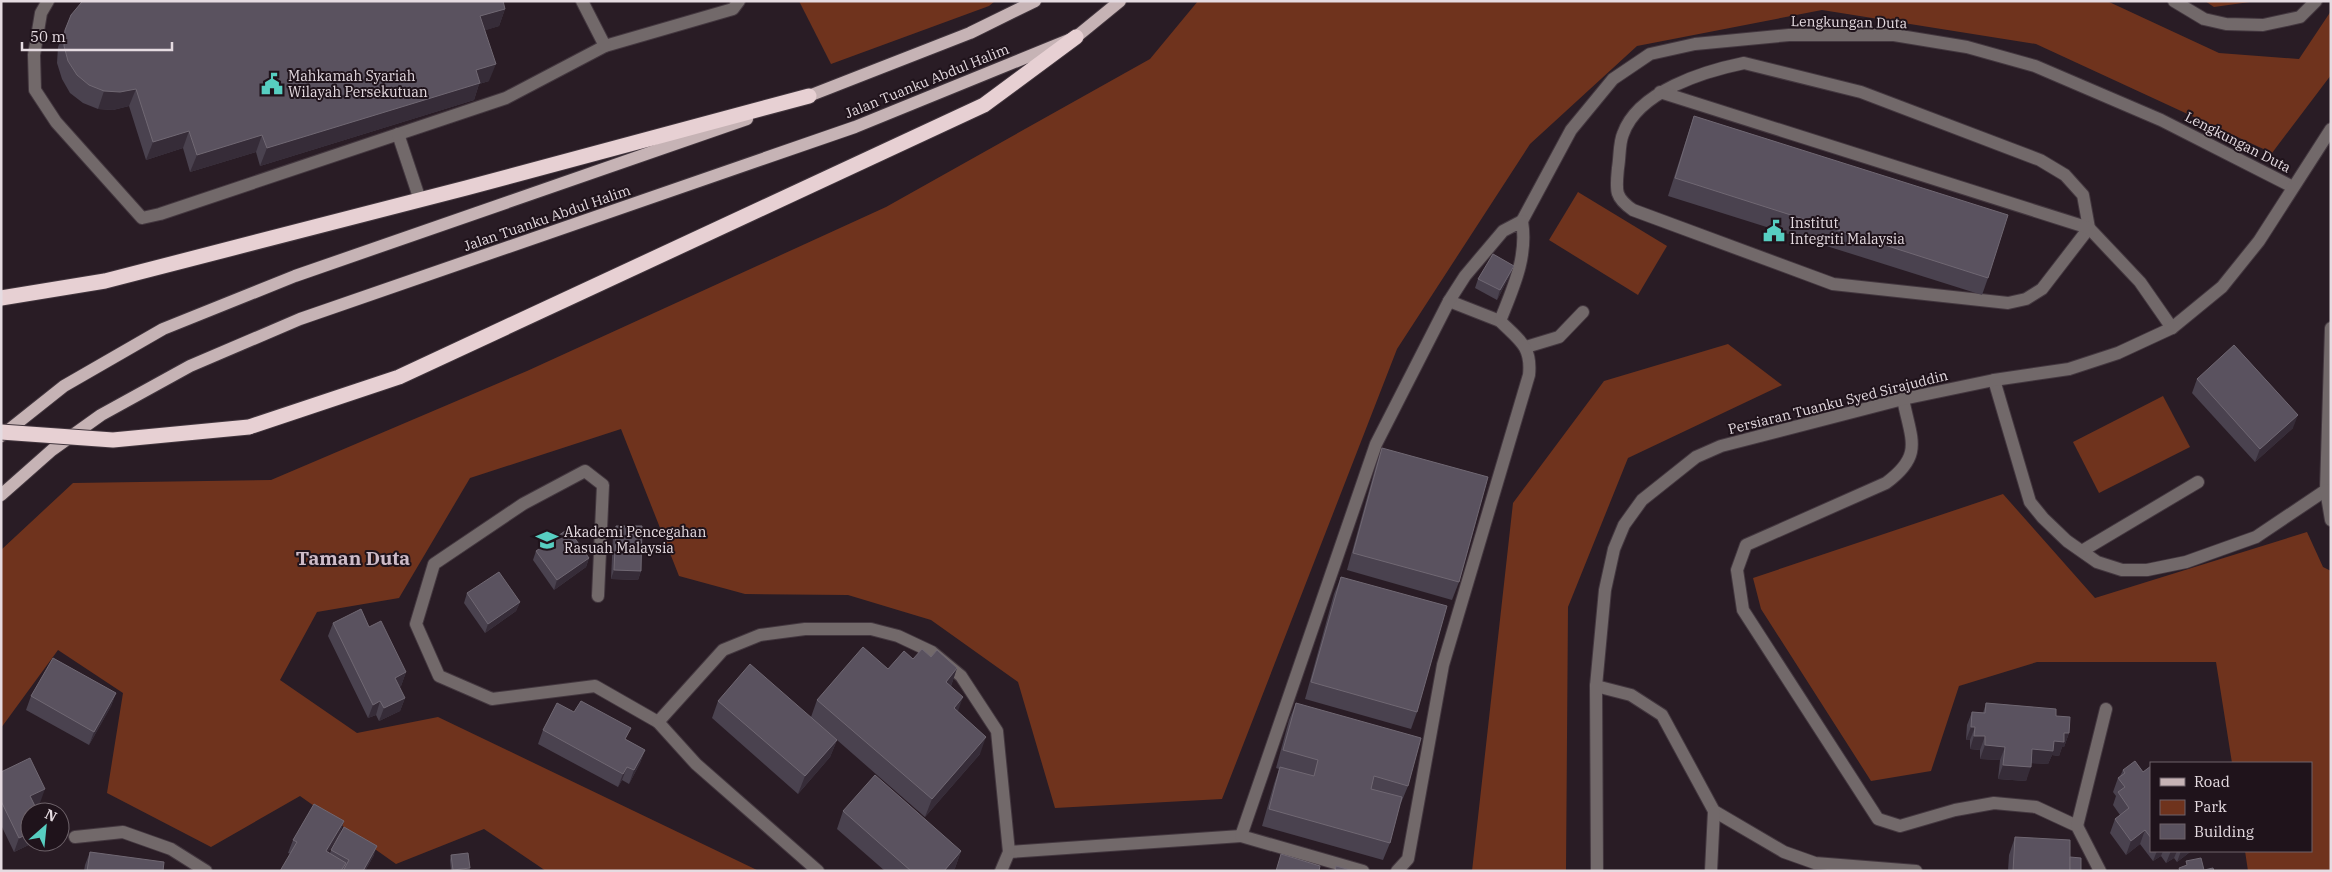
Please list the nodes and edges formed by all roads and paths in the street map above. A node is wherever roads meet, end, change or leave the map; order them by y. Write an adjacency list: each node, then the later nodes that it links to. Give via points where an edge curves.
1 (48, 1): 13 (street, via 41,14 34,54 35,90 56,122 142,218)
2 (582, 1): 9 (street)
3 (739, 1): 9 (street, via 733,9)
4 (1035, 1): 11 (main road, Jalan Tuanku Abdul Halim, via 970,33)
5 (1120, 1): 8 (main road, Jalan Tuanku Abdul Halim)
6 (2174, 1): 7 (street, via 2204,19 2226,24 2263,25 2300,17)
7 (2316, 1)
8 (1076, 37): 28 (highway, bridge, via 984,104 399,377 249,427 113,440); 33 (main road, Jalan Tuanku Abdul Halim, via 855,126 300,319 190,366 101,415 52,450)
9 (605, 46): 13 (street, via 506,98)
10 (1660, 92): 17 (street); 17 (street, via 1717,69 1744,63 1861,92 2040,160 2064,175 2084,195); 17 (street, via 1637,110 1622,134 1616,186 1620,201 1633,210 1833,284 2008,303 2026,300 2042,289)
11 (809, 96): 15 (highway); 29 (main road, Jalan Tuanku Abdul Halim, via 295,276 163,329 64,386)
12 (2331, 130): 14 (street, Persiaran Tuanku Syed Sirajuddin)
13 (398, 134): 15 (street)
14 (2293, 187): 16 (street, Lengkungan Duta, via 2162,120 2035,66 1967,47 1894,35 1789,35 1695,44 1650,54 1613,79 1571,130); 22 (street, Persiaran Tuanku Syed Sirajuddin, via 2259,241 2222,287)
15 (420, 200): 18 (highway, via 105,281)
16 (1522, 221): 19 (street, via 1504,231 1465,276); 21 (street, via 1526,240)
17 (2089, 228): 22 (street, via 2140,282)
18 (1, 298)
19 (1449, 301): 21 (street); 42 (street, via 1376,444)
20 (1583, 312): 24 (street, via 1559,337)
21 (1500, 321): 24 (street)
22 (2172, 328): 26 (street, Persiaran Tuanku Syed Sirajuddin, via 2118,353 2069,369)
23 (2331, 328): 25 (street)
24 (1526, 347): 45 (street, via 1531,360 1529,375 1443,665)
25 (2330, 347): 30 (street)
26 (1994, 380): 27 (street, Persiaran Tuanku Syed Sirajuddin); 35 (street, via 2030,502 2043,518)
27 (1902, 399): 37 (street, Persiaran Tuanku Syed Sirajuddin, via 1720,446 1696,456 1642,500 1624,525 1614,549 1605,590); 41 (street, via 1913,450 1903,471 1886,483 1746,545 1737,570 1743,610 1878,819 1900,826 1994,803 2036,807)
28 (1, 432)
29 (1, 436)
30 (2328, 475): 32 (street)
31 (2198, 482): 35 (street)
32 (2326, 490): 34 (street); 35 (street, via 2256,537 2186,562 2148,570 2122,570 2097,562)
33 (1, 495)
34 (2330, 515)
35 (2082, 551)
36 (598, 596): 39 (street, via 603,485 585,471 523,504 434,564 416,624 439,676 492,699 595,686)
37 (1596, 686): 40 (street, via 1631,694 1662,715); 51 (street, Persiaran Tuanku Syed Sirajuddin)
38 (2106, 709): 41 (street)
39 (658, 722): 44 (street, via 723,650 760,635 805,629 871,629 898,636 932,652 961,676 997,730); 47 (street, via 696,764)
40 (1714, 811): 52 (street); 53 (street, via 1784,852 1814,863)
41 (2077, 826): 54 (street)
42 (1240, 836): 44 (street); 49 (street)
43 (75, 837): 46 (street, via 123,832 171,849)
44 (1009, 852): 48 (street)
45 (1410, 865): 50 (street)
46 (206, 871)
47 (818, 871)
48 (1001, 871)
49 (1363, 871)
50 (1396, 871)
51 (1597, 871)
52 (1711, 871)
53 (1916, 871)
54 (2100, 871)

